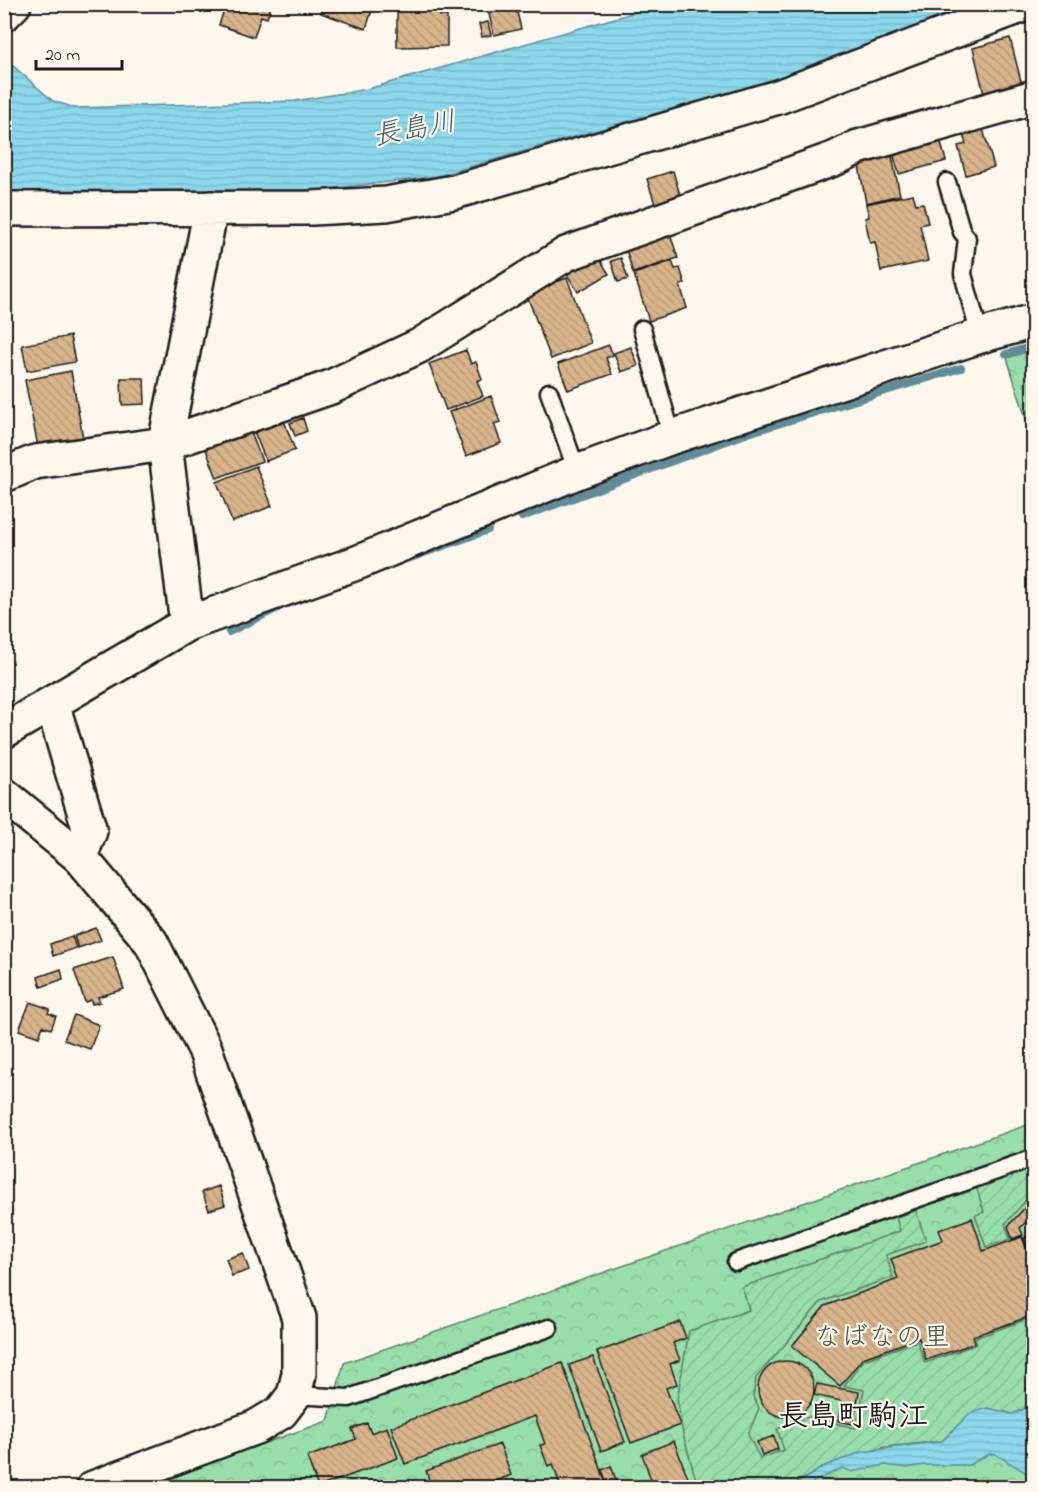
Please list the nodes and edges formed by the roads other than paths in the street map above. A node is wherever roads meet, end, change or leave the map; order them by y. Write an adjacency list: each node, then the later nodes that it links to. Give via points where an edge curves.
1 (14, 4): 3 (street)
2 (1026, 4): 6 (street, via 778,97 454,192 375,204)
3 (4, 14)
4 (1034, 98): 13 (street, via 858,147 566,254 419,346 331,387)
5 (947, 182): 10 (lane, via 967,238 963,274)
6 (211, 208): 7 (street); 13 (street)
7 (4, 209)
8 (1034, 321): 10 (street)
9 (642, 329): 12 (lane)
10 (980, 336): 12 (street)
11 (549, 393): 14 (lane)
12 (672, 437): 14 (street)
13 (165, 444): 15 (street, via 35,462); 16 (street)
14 (577, 472): 16 (street, via 359,562)
15 (4, 475)
16 (187, 624): 17 (street)
17 (52, 703): 18 (street); 20 (street, via 90,831)
18 (4, 731)
19 (4, 795): 20 (street)
20 (80, 857): 24 (street, via 151,942 205,1049 299,1318 300,1365)
21 (1034, 1158): 22 (lane)
22 (736, 1262)
23 (549, 1328): 24 (lane, via 349,1398)
24 (294, 1395): 25 (street, via 281,1412 256,1426)
25 (93, 1488)

